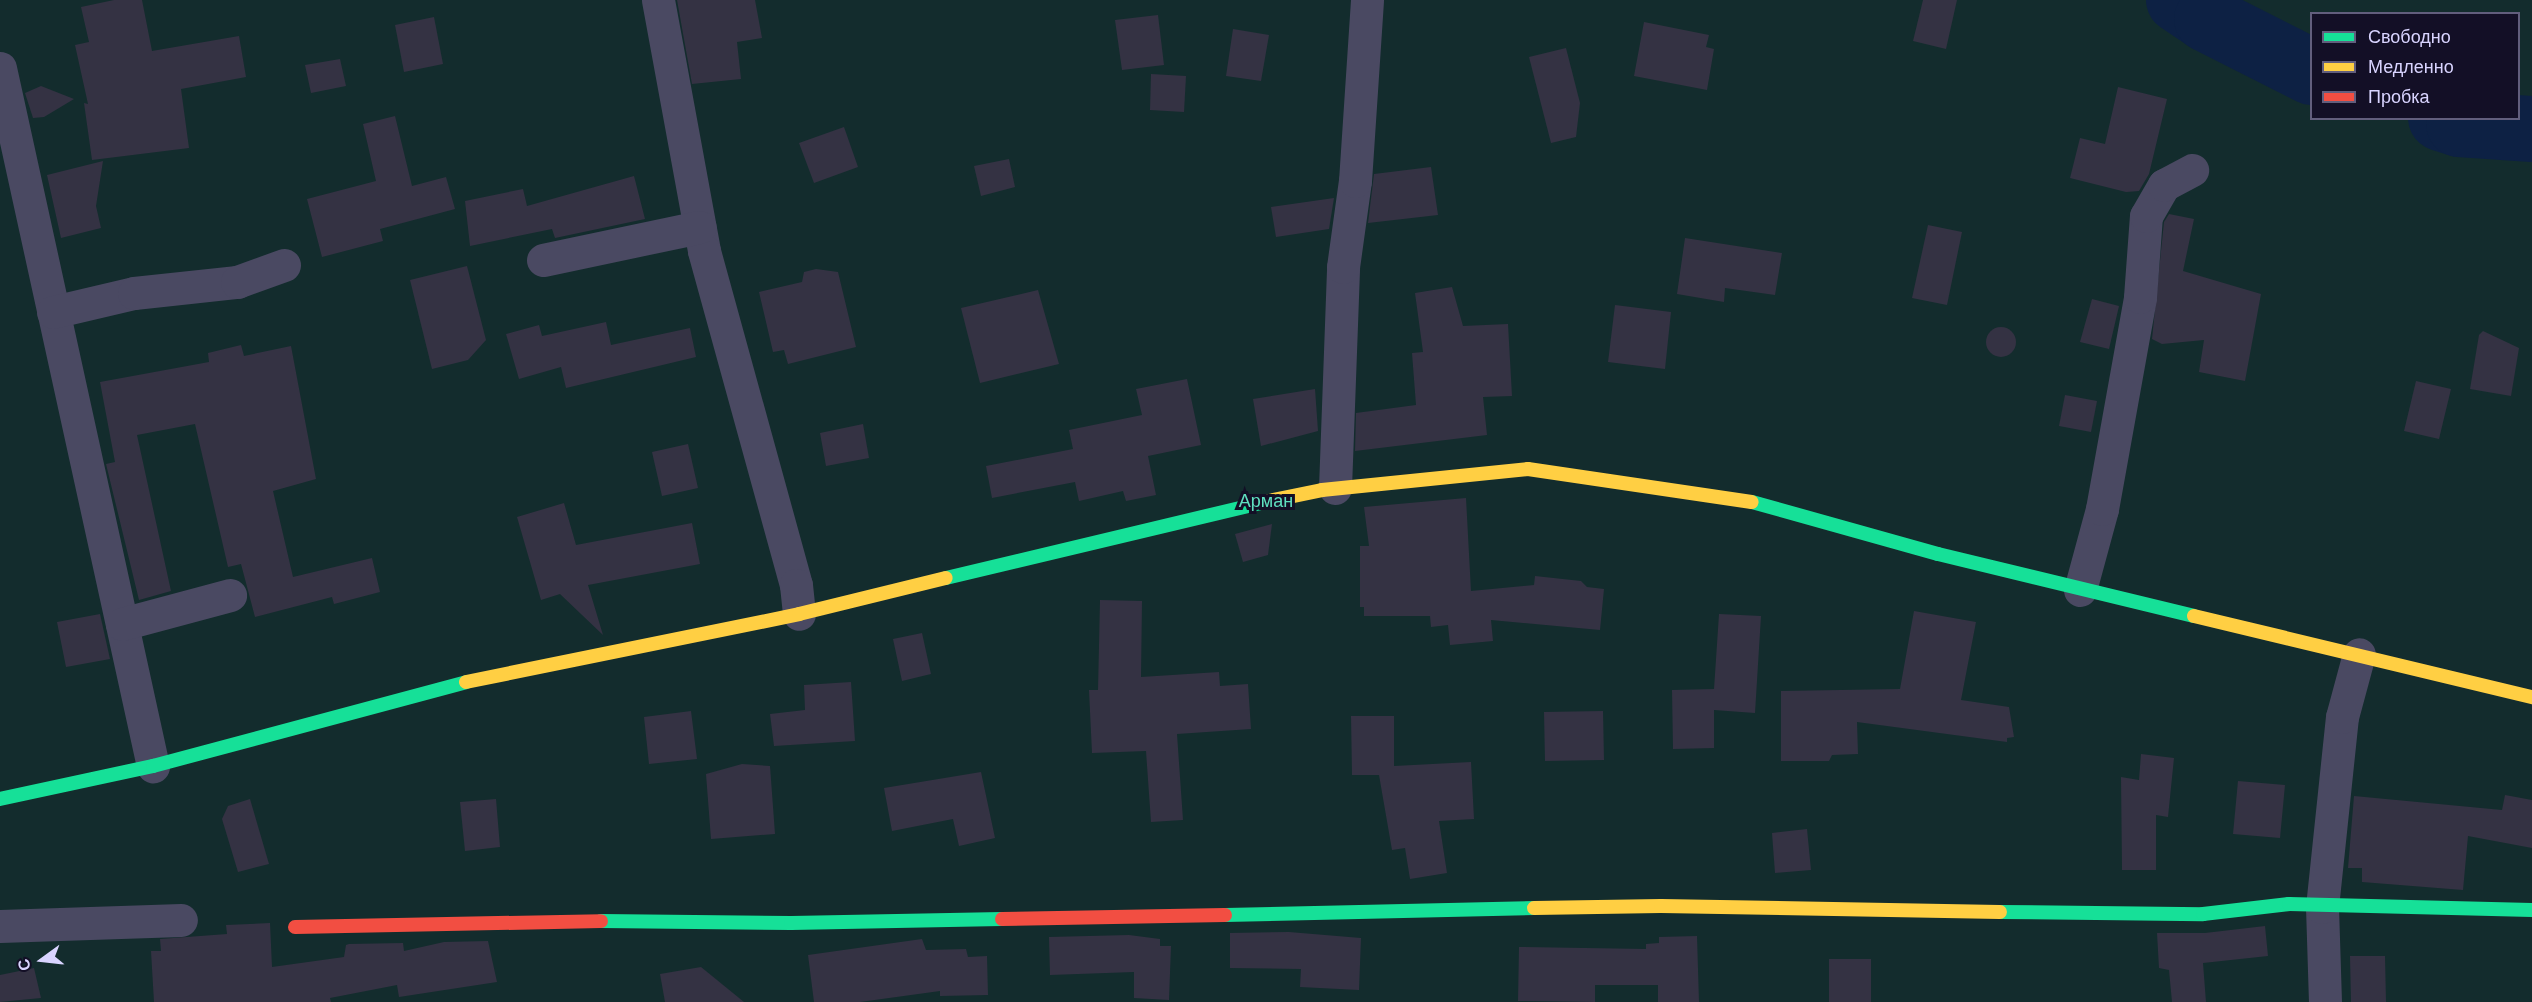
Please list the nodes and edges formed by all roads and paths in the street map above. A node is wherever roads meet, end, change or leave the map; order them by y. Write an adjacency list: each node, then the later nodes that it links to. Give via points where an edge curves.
1 (658, 0): 5 (street)
2 (1366, 0): 9 (street, via 1355,181 1343,267)
3 (0, 68): 8 (street)
4 (2192, 170): 10 (street, via 2164,185 2146,216 2140,297 2102,509)
5 (700, 227): 6 (street); 12 (street, via 733,366 796,585)
6 (543, 260)
7 (284, 265): 8 (street, via 237,282 134,293)
8 (53, 312): 13 (street)
9 (1335, 489): 10 (street, via 1528,469 1740,499); 12 (street, via 1204,514)
10 (2080, 590): 14 (street)
11 (230, 595): 13 (street)
12 (799, 614): 16 (street, via 469,681)
13 (122, 624): 16 (street)
14 (2359, 654): 15 (street); 18 (street, via 2342,717)
15 (2532, 697)
16 (153, 766): 17 (street)
17 (0, 799)
18 (2322, 907): 19 (street); 22 (street, via 2289,904 2180,914 1661,906 1031,915 791,923 558,920); 23 (street)
19 (2532, 910)
20 (181, 920): 21 (street)
21 (0, 926)
22 (295, 927)
23 (2325, 1002)

